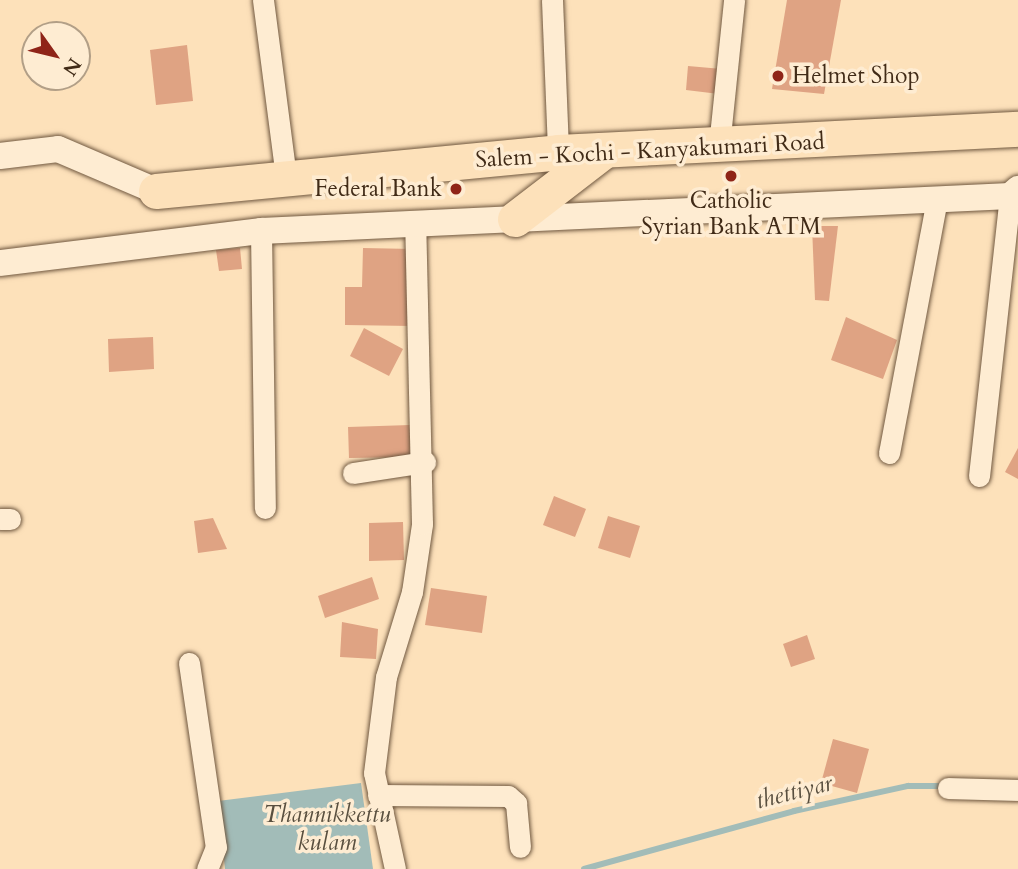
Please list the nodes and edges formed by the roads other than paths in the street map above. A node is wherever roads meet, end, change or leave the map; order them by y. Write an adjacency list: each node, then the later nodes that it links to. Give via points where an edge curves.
1 (263, 0): 9 (street)
2 (552, 0): 7 (street)
3 (734, 0): 5 (street)
4 (1018, 129): 5 (highway, Salem - Kochi - Kanyakumari Road)
5 (719, 146): 6 (highway, Salem - Kochi - Kanyakumari Road)
6 (605, 150): 7 (highway, Salem - Kochi - Kanyakumari Road); 13 (highway)
7 (558, 152): 9 (highway, Salem - Kochi - Kanyakumari Road)
8 (0, 156): 10 (street, via 58,149)
9 (285, 177): 10 (highway, Salem - Kochi - Kanyakumari Road)
10 (156, 191)
11 (1015, 194): 12 (street); 20 (street)
12 (937, 199): 13 (street); 17 (street)
13 (515, 219): 14 (street)
14 (415, 223): 15 (street); 18 (street)
15 (261, 231): 16 (street); 21 (street)
16 (0, 263)
17 (889, 453)
18 (425, 462): 19 (street); 25 (street, via 412,592 386,677 374,772)
19 (353, 473)
20 (979, 476)
21 (265, 508)
22 (189, 663): 27 (street, via 216,847)
23 (948, 788): 24 (street)
24 (1018, 790)
25 (378, 795): 26 (street, via 508,796 516,803); 28 (street)
26 (520, 847)
27 (207, 869)
28 (395, 869)

